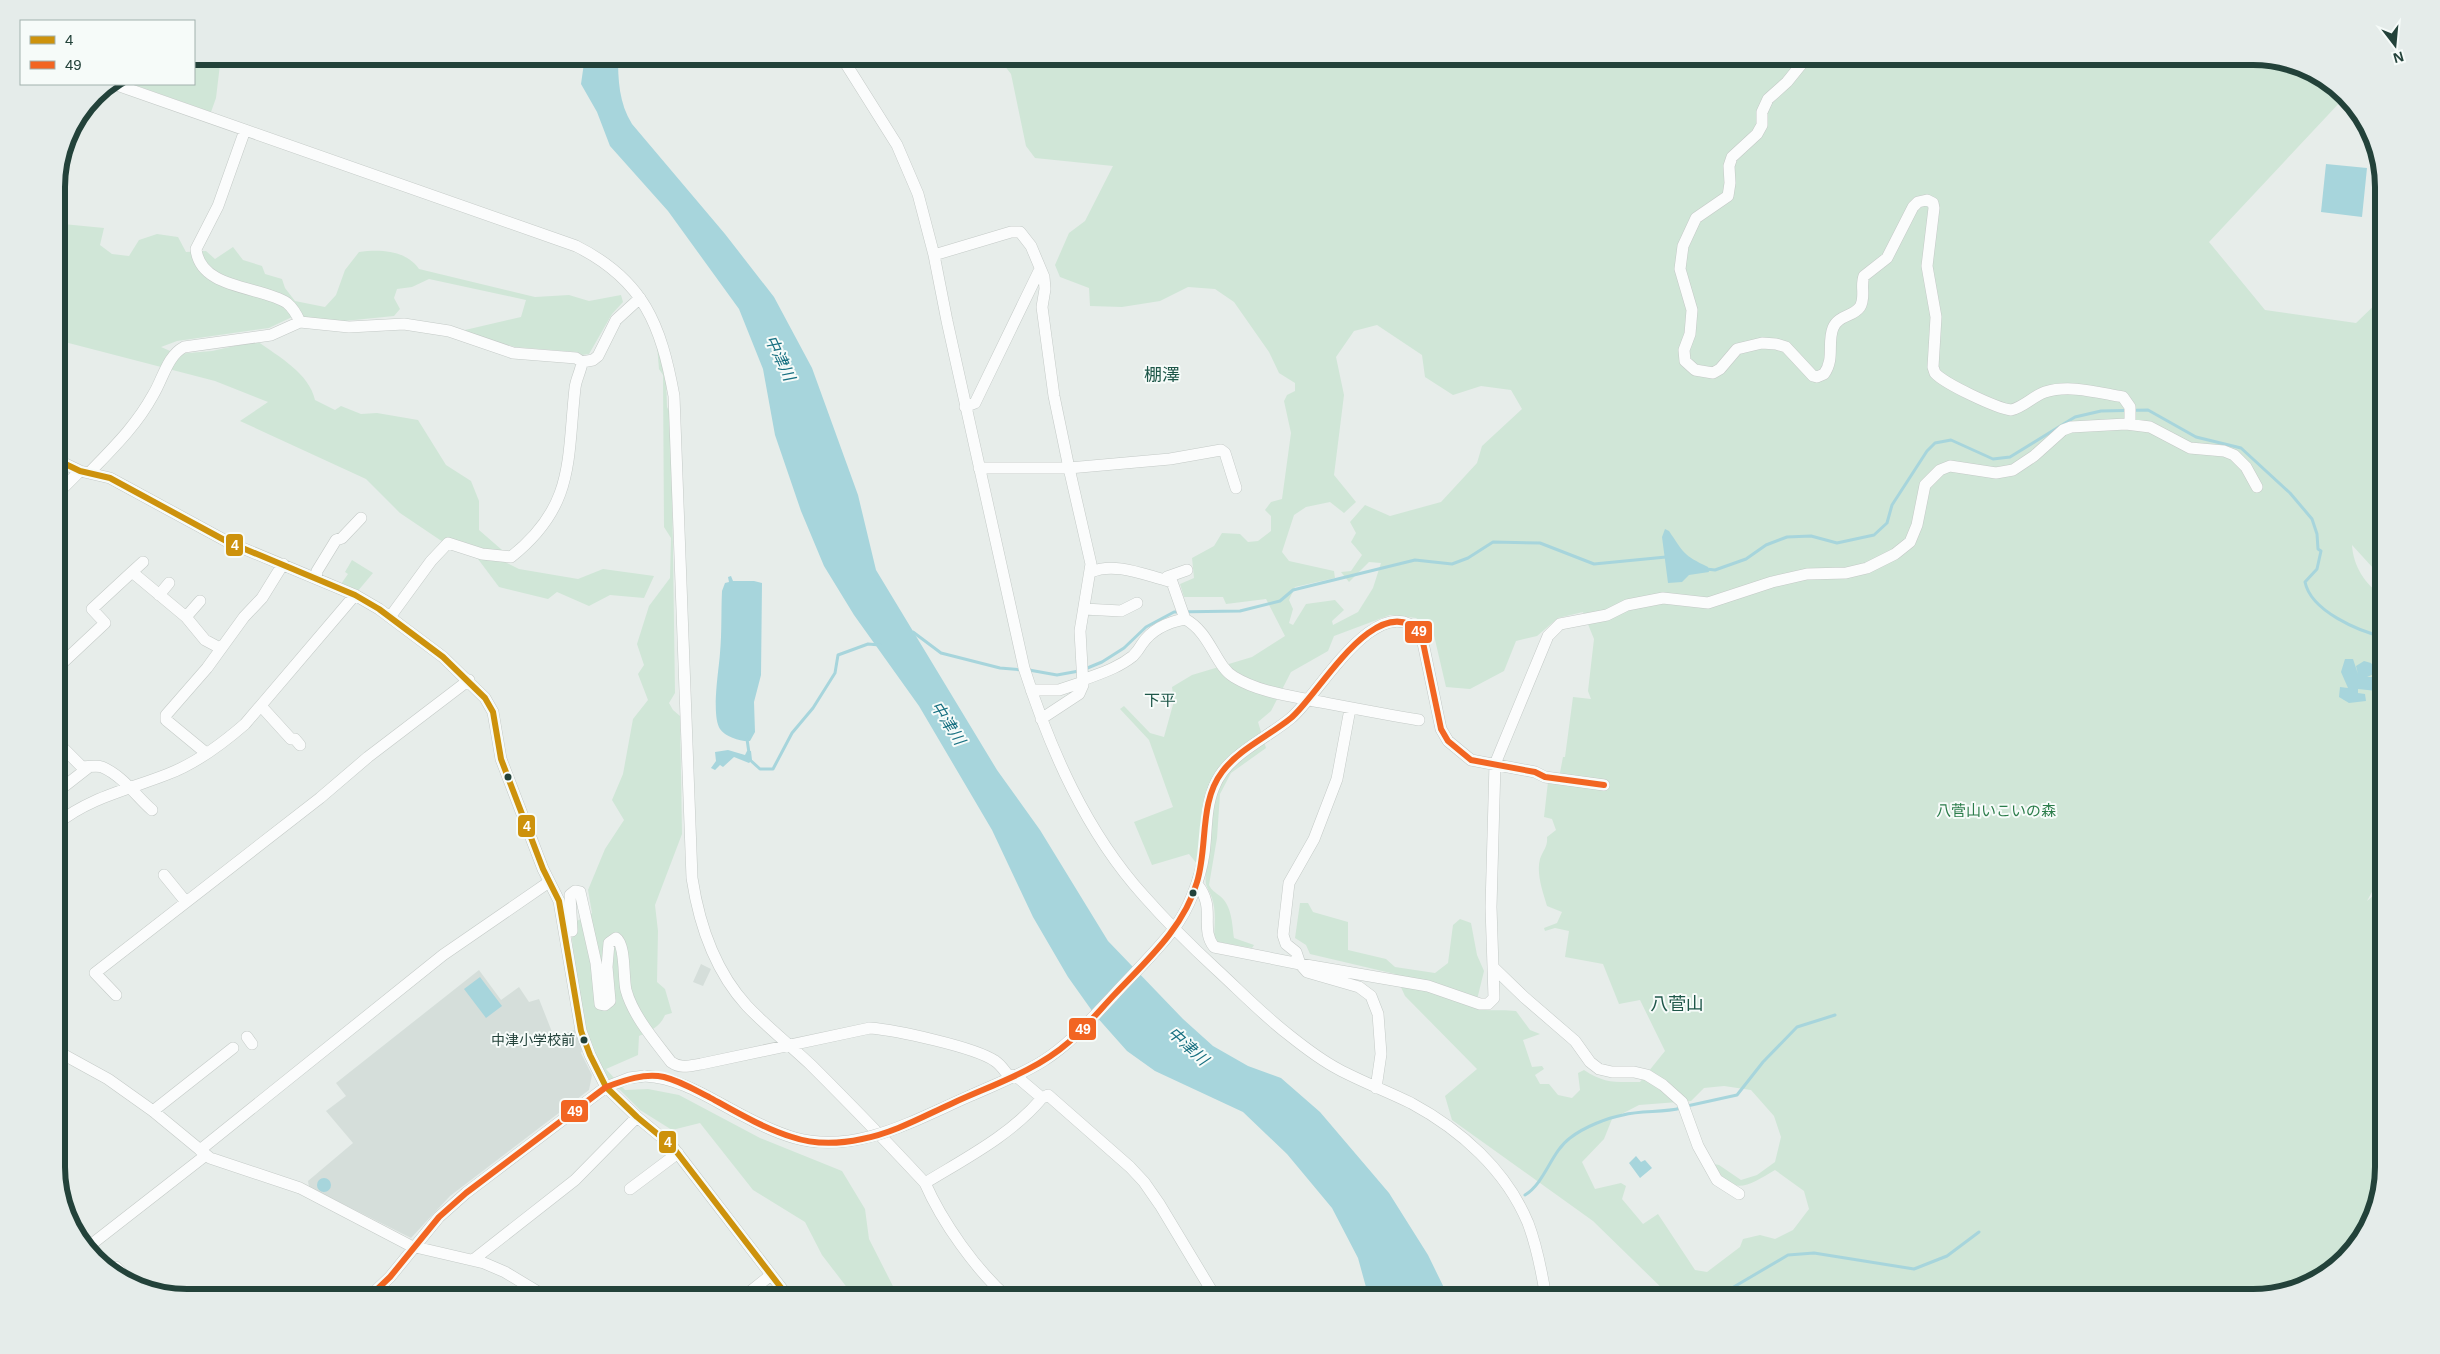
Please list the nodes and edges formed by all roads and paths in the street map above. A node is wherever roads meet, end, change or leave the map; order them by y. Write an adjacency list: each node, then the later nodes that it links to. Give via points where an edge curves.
1 (847, 65): 5 (street, via 908,169)
2 (1801, 65): 11 (street, via 1768,100 1757,134 1732,157 1728,196 1696,218 1688,234 1680,264 1692,310 1690,334 1684,350 1688,364 1702,372 1713,373 1737,349 1769,343 1786,347 1813,376 1824,374 1831,358 1834,326 1860,306 1864,276 1887,258 1913,207 1927,200 1933,203 1934,208 1927,266 1935,302 1937,330 1933,367 1938,376 2011,410 2045,392 2066,389 2123,397)
3 (119, 86): 4 (street)
4 (245, 130): 7 (street, via 576,246 618,273); 8 (street, via 218,206 196,254 198,260 220,280 286,302)
5 (934, 254): 6 (street, via 1020,232 1031,246); 10 (street)
6 (1040, 271): 10 (street, via 975,403); 14 (street, via 1044,277 1042,307 1053,386)
7 (640, 298): 9 (street, via 616,320 598,356); 65 (street, via 657,326 674,396 692,878 696,908 713,953 733,987 756,1015)
8 (300, 322): 9 (street, via 349,327 427,326 513,353 576,358); 15 (street, via 271,335 184,347 175,352 140,417)
9 (582, 362): 35 (street, via 575,385 565,484 546,519 511,557 482,554 448,543)
10 (965, 407): 13 (street)
11 (2130, 416): 17 (street, via 2182,445 2197,450 2229,452 2241,460); 49 (street, via 2063,430 2013,470 2004,472 1950,466 1940,470 1925,485 1910,542 1895,554 1867,568 1846,573 1807,574 1708,603 1663,598 1627,605 1607,615 1560,624 1548,636)
12 (65, 464): 15 (street)
13 (979, 468): 14 (street); 40 (street)
14 (1069, 468): 18 (street, via 1170,459 1221,450); 24 (street, via 1092,564)
15 (84, 472): 16 (street); 21 (street, via 110,478 228,542)
16 (65, 487)
17 (2257, 487)
18 (1236, 488)
19 (361, 518): 25 (street, via 336,540)
20 (142, 562): 23 (street)
21 (283, 564): 25 (street); 36 (street, via 262,598)
22 (1187, 570): 26 (street)
23 (132, 572): 28 (street); 37 (street, via 92,609 105,623)
24 (1091, 572): 26 (street, via 1098,568 1118,568); 32 (street)
25 (316, 578): 29 (street)
26 (1165, 580): 33 (street, via 1172,582)
27 (169, 583): 28 (street)
28 (159, 595): 34 (street)
29 (355, 595): 35 (street); 42 (street)
30 (200, 601): 34 (street)
31 (1137, 603): 32 (street, via 1121,611)
32 (1084, 609): 39 (street, via 1080,631)
33 (1184, 613): 39 (street, via 1156,630 1120,665); 41 (street, via 1232,676 1268,691)
34 (186, 617): 36 (street, via 205,640)
35 (390, 617): 38 (street)
36 (220, 648): 48 (street, via 166,716 166,720)
37 (65, 660)
38 (469, 680): 57 (street, via 493,712 501,759); 59 (street)
39 (1083, 680): 40 (street, via 1059,690); 44 (street, via 1079,694)
40 (1031, 690): 44 (street)
41 (1309, 700): 43 (street); 49 (street, via 1356,641 1382,625 1393,622 1407,624 1421,633 1437,714 1448,741 1471,760); 58 (street, via 1223,771 1209,803)
42 (261, 706): 46 (street); 48 (street, via 245,724)
43 (1350, 709): 45 (street); 62 (street, via 1337,779 1314,839 1289,883 1283,935 1286,944 1296,952)
44 (1041, 719): 60 (street, via 1079,802 1102,840 1143,895)
45 (1419, 720)
46 (300, 746)
47 (65, 751): 50 (street, via 82,767)
48 (206, 753): 53 (street, via 169,774)
49 (1495, 764): 52 (street, via 1545,777); 63 (street, via 1491,907)
50 (90, 767): 51 (street); 53 (street, via 101,766)
51 (65, 785)
52 (1604, 785)
53 (131, 787): 54 (street); 55 (street, via 84,806)
54 (152, 810)
55 (65, 818)
56 (164, 875): 59 (street)
57 (549, 882): 61 (street, via 559,901); 74 (street, via 443,955)
58 (1197, 884): 60 (street); 62 (street, via 1207,901 1208,938 1214,947)
59 (186, 902): 64 (street, via 95,973)
60 (1174, 928): 68 (street, via 1068,1043); 70 (street, via 1287,1034 1335,1068)
61 (568, 955): 65 (street, via 574,953 569,904 570,895 575,891 580,892 596,964 600,1004 610,1001 609,943 616,938 620,945 626,990 635,1011 671,1062 682,1068); 69 (street, via 581,1031)
62 (1300, 964): 63 (street, via 1428,986 1480,1004 1488,1004 1494,998); 70 (street, via 1307,972 1360,987 1371,996 1378,1014 1381,1054)
63 (1494, 967): 78 (street, via 1575,1041 1599,1069 1647,1075 1682,1102 1698,1146 1717,1180)
64 (116, 995)
65 (789, 1044): 68 (street, via 870,1028 884,1029 967,1049 996,1061 1008,1075); 76 (street)
66 (233, 1048): 72 (street)
67 (65, 1056): 72 (street, via 108,1079)
68 (1016, 1076): 69 (street, bridge, via 889,1131 839,1143 794,1138 664,1077 630,1078); 71 (street)
69 (606, 1087): 73 (street); 80 (street, via 466,1193 439,1217)
70 (1376, 1088): 89 (street, via 1433,1115 1467,1140 1491,1164 1528,1222 1540,1260)
71 (1042, 1098): 76 (street, via 1006,1131); 88 (street, via 1048,1095 1130,1167 1160,1206)
72 (152, 1110): 74 (street)
73 (637, 1117): 75 (street); 81 (street, via 574,1180)
74 (203, 1152): 79 (street); 80 (street, via 300,1188)
75 (678, 1153): 77 (street); 82 (street)
76 (925, 1183): 87 (street, via 972,1260)
77 (636, 1188)
78 (1739, 1194)
79 (92, 1243)
80 (416, 1246): 81 (street); 83 (street)
81 (473, 1260): 84 (street, via 505,1272)
82 (771, 1275): 85 (street); 86 (street)
83 (376, 1289)
84 (533, 1289)
85 (753, 1289)
86 (781, 1289)
87 (998, 1289)
88 (1211, 1289)
89 (1545, 1289)

